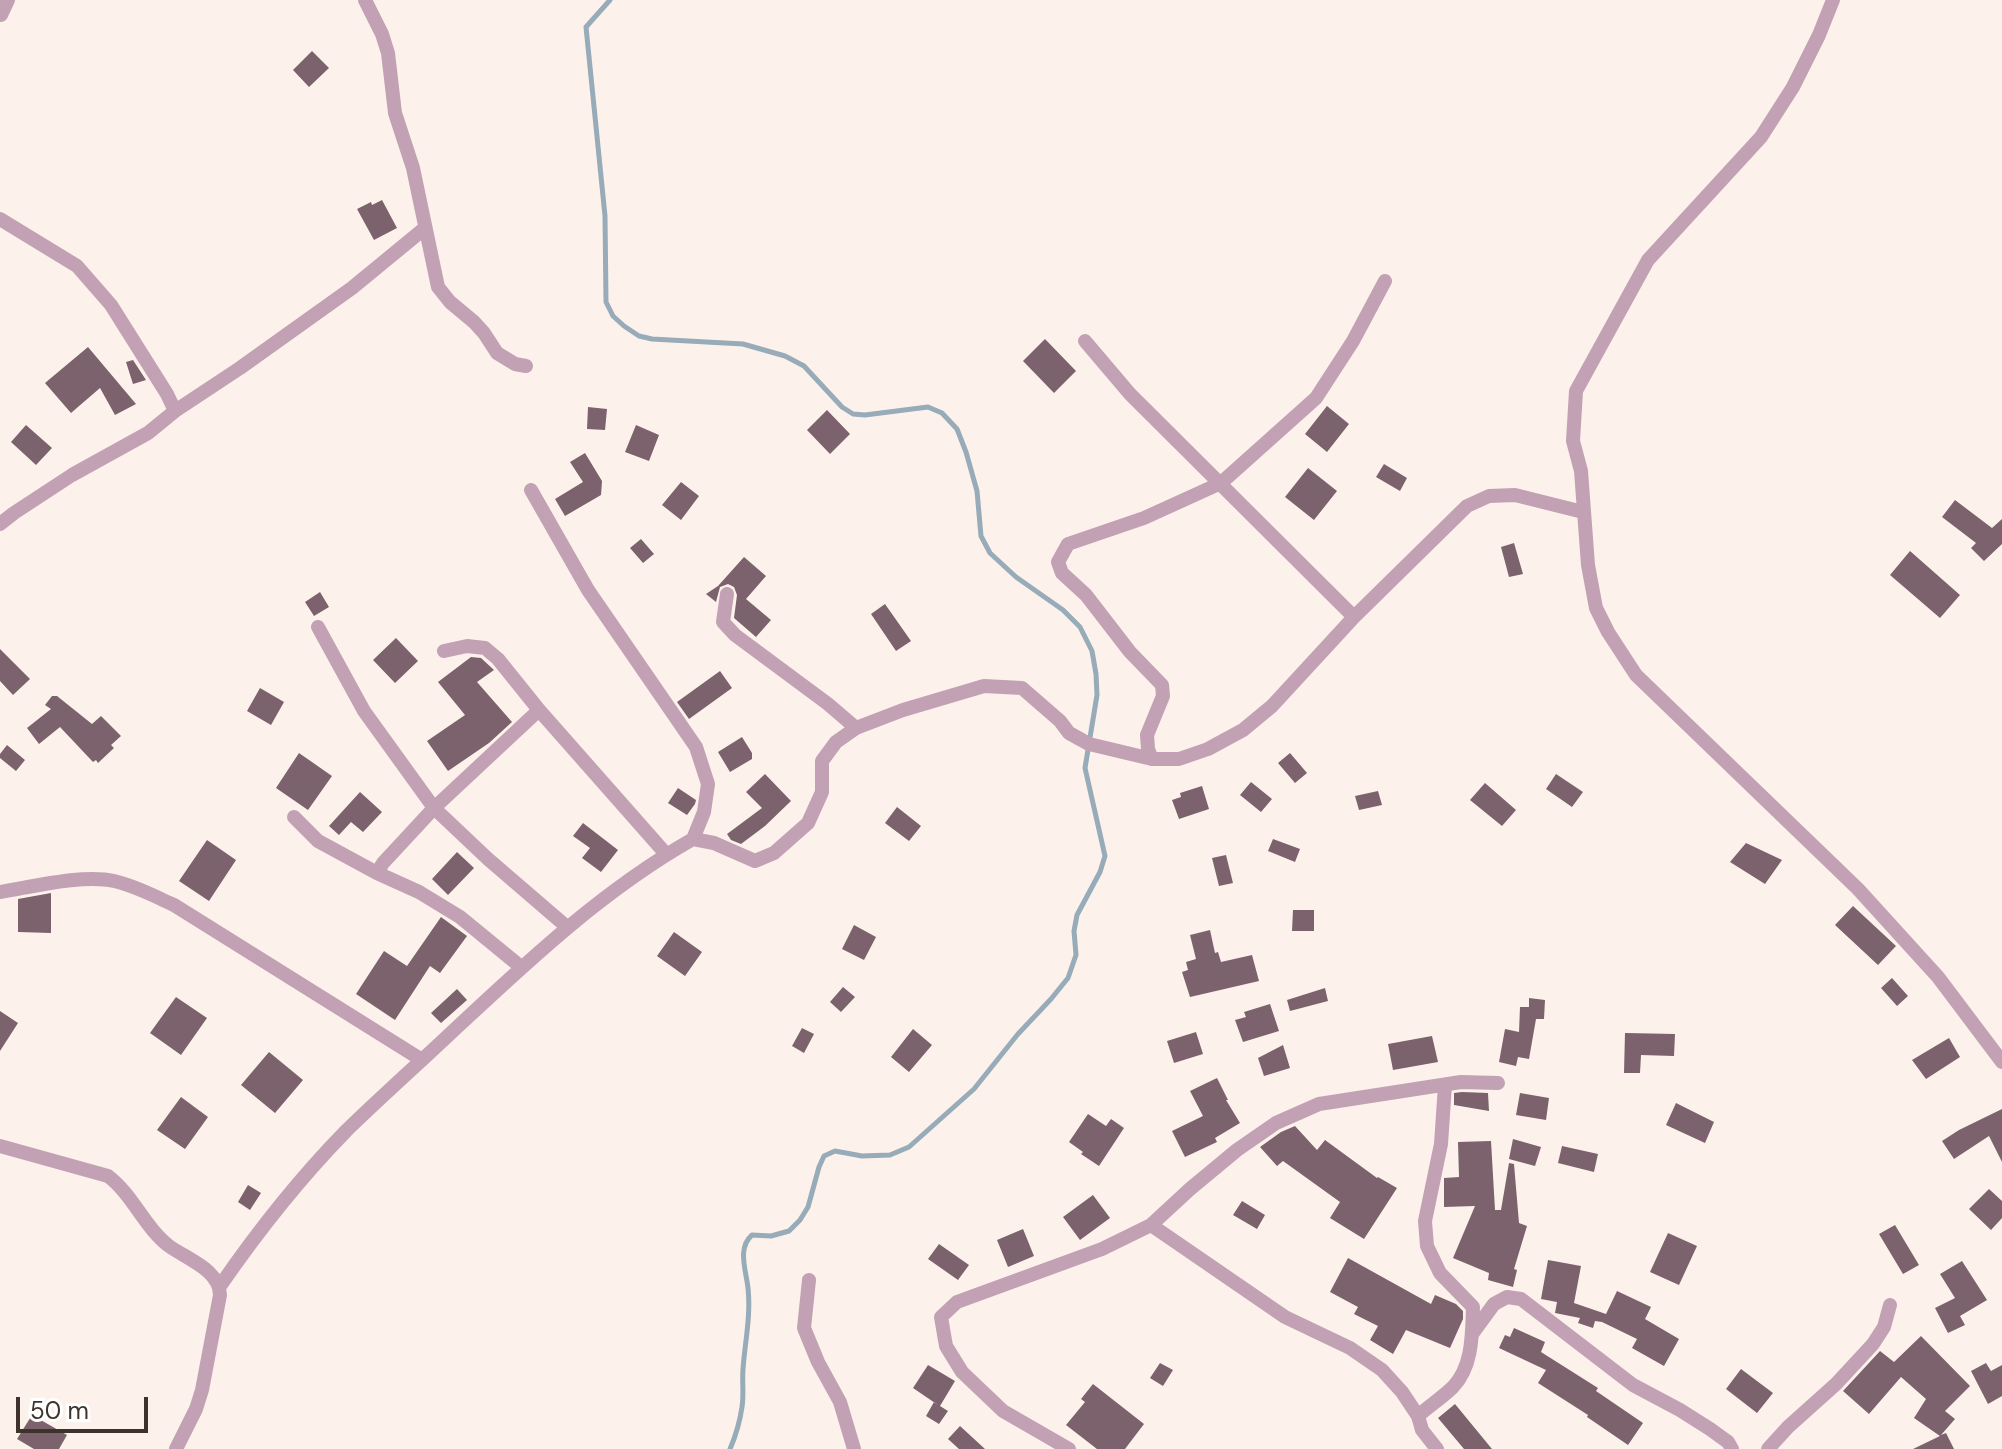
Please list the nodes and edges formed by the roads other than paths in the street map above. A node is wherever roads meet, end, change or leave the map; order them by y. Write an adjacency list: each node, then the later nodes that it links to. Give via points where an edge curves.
1 (8, 0): 4 (street)
2 (365, 0): 6 (street, via 388,53 395,113)
3 (1833, 0): 13 (street, via 1793,87 1761,137 1648,260 1576,391 1573,441)
4 (1, 15)
5 (0, 219): 10 (street, via 77,266 111,305)
6 (425, 228): 9 (street, via 438,287 497,353); 10 (street, via 352,288)
7 (1385, 281): 11 (street, via 1316,398)
8 (1085, 341): 11 (street, via 1130,394)
9 (526, 366)
10 (175, 411): 14 (street)
11 (1221, 483): 16 (street); 21 (street, via 1068,544 1058,562 1062,573 1162,685 1163,696 1147,735)
12 (531, 490): 24 (street, via 588,590 696,747 708,784)
13 (1583, 512): 16 (street, via 1515,495 1489,496 1467,506); 31 (street, via 1596,608 1636,675 1858,889 1938,977)
14 (0, 524)
15 (727, 594): 20 (street, via 723,622 735,635)
16 (1354, 617): 21 (street, via 1243,730 1179,759)
17 (318, 627): 22 (street, via 364,711)
18 (444, 651): 19 (street, via 485,648)
19 (539, 710): 22 (street); 25 (street)
20 (856, 728): 21 (street, via 984,686 1022,688 1069,733 1089,744); 24 (street, via 822,761 822,792 808,823 774,853 755,861)
21 (1152, 759)
22 (434, 808): 26 (street); 28 (street)
23 (294, 817): 26 (street, via 318,841)
24 (693, 839): 25 (street)
25 (666, 854): 28 (street)
26 (377, 873): 29 (street, via 460,917)
27 (0, 892): 30 (street, via 111,880 143,890)
28 (567, 927): 29 (street)
29 (521, 967): 30 (street)
30 (422, 1060): 37 (street, via 345,1132)
31 (2002, 1062)
32 (1498, 1083): 33 (street)
33 (1445, 1085): 35 (street, via 1319,1104 1276,1123); 39 (street, via 1441,1144 1425,1221 1427,1246 1440,1273 1473,1307)
34 (0, 1146): 37 (street, via 108,1176 166,1244 208,1271)
35 (1151, 1225): 40 (street, via 1285,1317 1382,1370); 43 (street, via 1102,1249 957,1302 941,1317 946,1346 962,1372 1003,1411)
36 (809, 1280): 42 (street, via 804,1328 840,1402)
37 (220, 1286): 41 (street, via 202,1390)
38 (1890, 1305): 46 (street, via 1873,1344)
39 (1472, 1334): 40 (street, via 1466,1368 1454,1386); 45 (street, via 1494,1304 1507,1297 1521,1299 1633,1385 1710,1429)
40 (1418, 1416): 44 (street)
41 (176, 1449)
42 (854, 1449)
43 (1069, 1449)
44 (1437, 1449)
45 (1732, 1449)
46 (1768, 1449)

